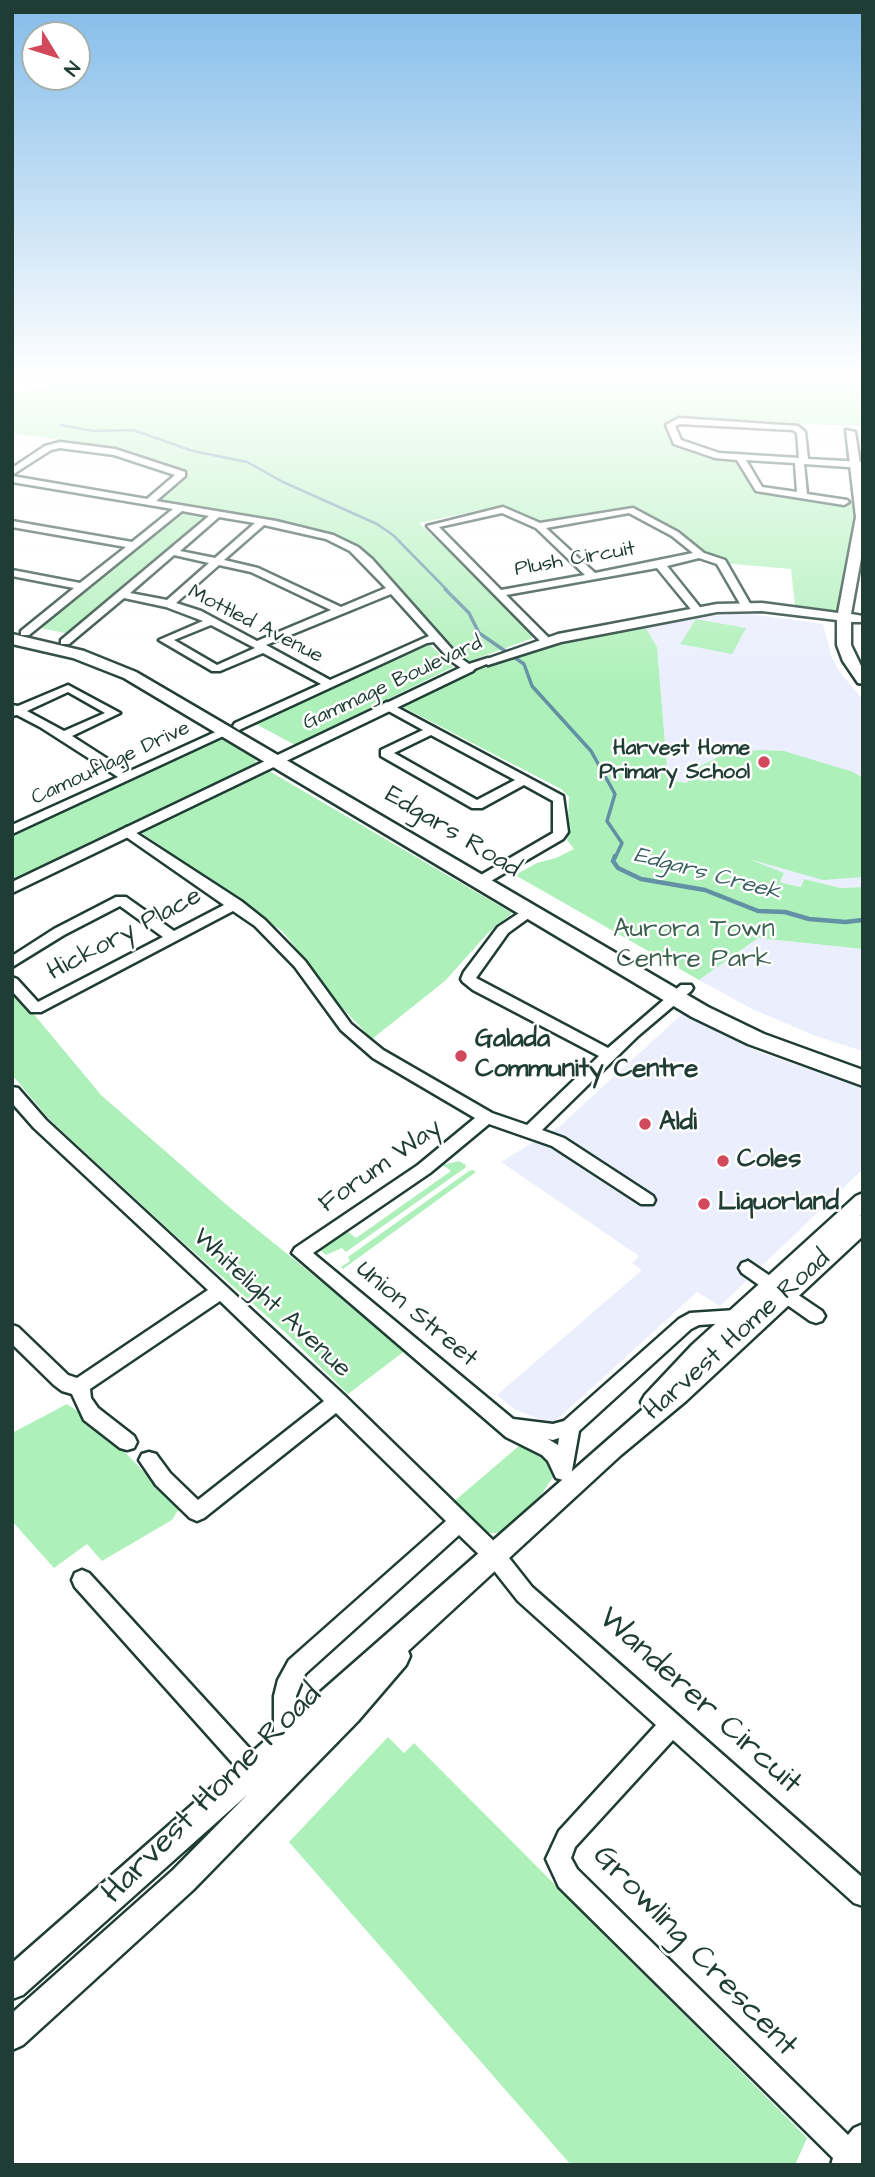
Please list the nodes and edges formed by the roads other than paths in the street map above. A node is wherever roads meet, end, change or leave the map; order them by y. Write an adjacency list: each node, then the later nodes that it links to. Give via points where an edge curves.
1 (21, 481): 7 (street)
2 (174, 481): 7 (street)
3 (753, 481): 5 (street, via 757,488)
4 (802, 481): 5 (street)
5 (802, 496): 8 (street)
6 (861, 498): 30 (street)
7 (149, 502): 9 (street)
8 (844, 502)
9 (180, 508): 10 (street); 14 (street)
10 (217, 514): 11 (street); 15 (street)
11 (262, 522): 17 (street); 23 (street, via 346,544)
12 (12, 524): 14 (street)
13 (538, 526): 16 (street, Plush Circuit, via 633,511 675,534); 20 (street); 24 (street, Plush Circuit, via 503,510 432,528)
14 (133, 545): 22 (street)
15 (172, 552): 17 (street); 25 (street)
16 (699, 555): 18 (street, Plush Circuit); 27 (street, via 721,562)
17 (219, 561): 26 (street); 28 (street, via 264,574)
18 (660, 564): 20 (street, Plush Circuit); 29 (street)
19 (12, 573): 22 (street)
20 (592, 576): 24 (street, Plush Circuit)
21 (863, 586): 30 (street)
22 (82, 587): 32 (street)
23 (393, 589): 28 (street); 33 (street)
24 (501, 593): 34 (street)
25 (122, 594): 26 (street, Mottled Avenue); 35 (street)
26 (169, 604): 31 (street, Mottled Avenue)
27 (747, 607): 29 (street, Gammage Boulevard); 30 (street, Gammage Boulevard)
28 (339, 610): 36 (street)
29 (698, 611): 34 (street, Gammage Boulevard)
30 (851, 619): 37 (street); 40 (street, via 845,652)
31 (212, 621): 36 (street, Mottled Avenue); 36 (street, via 164,640 216,669)
32 (17, 636): 35 (main road, Edgars Road); 44 (main road, Edgars Road, via 111,666)
33 (436, 638): 39 (street); 41 (street, Camouflage Drive)
34 (547, 641): 38 (street, Gammage Boulevard)
35 (65, 642): 44 (main road, Edgars Road, via 131,664)
36 (260, 647): 41 (street, Mottled Avenue)
37 (863, 658)
38 (488, 661): 39 (street, Gammage Boulevard)
39 (468, 668): 42 (street, Gammage Boulevard)
40 (863, 680)
41 (329, 684): 44 (street, Camouflage Drive)
42 (387, 706): 45 (street); 47 (street, Gammage Boulevard)
43 (14, 711): 46 (street); 46 (street, via 68,688 114,713)
44 (232, 729): 47 (main road, Edgars Road); 48 (street, Camouflage Drive)
45 (432, 730): 49 (street); 49 (street, via 385,753 477,805)
46 (63, 736): 48 (street)
47 (281, 759): 53 (street, Gammage Boulevard); 54 (main road, Edgars Road)
48 (127, 777): 51 (street, Camouflage Drive)
49 (525, 780): 54 (street, via 559,799 561,832)
50 (12, 814): 51 (street)
51 (26, 824): 52 (street, Camouflage Drive)
52 (12, 830)
53 (127, 831): 55 (street, Gammage Boulevard); 56 (street)
54 (485, 878): 57 (main road, Edgars Road); 61 (main road, Edgars Road)
55 (12, 888)
56 (236, 904): 58 (street, Hickory Place); 66 (street, via 283,945 333,1012 362,1041 397,1067)
57 (530, 912): 61 (main road, Edgars Road); 62 (street, via 503,930 468,979)
58 (173, 937): 59 (street, via 121,900); 60 (street, Hickory Place, via 36,1009)
59 (12, 963)
60 (12, 982)
61 (680, 993): 62 (street); 63 (main road, Edgars Road); 64 (main road, Edgars Road, via 756,1040)
62 (610, 1055): 67 (street)
63 (863, 1065)
64 (863, 1078)
65 (12, 1092): 74 (street, Whitelight Avenue, via 67,1151)
66 (486, 1116): 67 (street); 71 (street, Forum Way, via 424,1169)
67 (531, 1130): 68 (street, via 558,1142)
68 (647, 1200)
69 (863, 1201): 73 (street, Harvest Home Road)
70 (863, 1223): 73 (street, Harvest Home Road)
71 (301, 1253): 80 (street, Union Street)
72 (748, 1268): 73 (street)
73 (778, 1290): 75 (street); 76 (street, Harvest Home Road); 83 (street, Harvest Home Road, via 678,1394)
74 (221, 1291): 78 (street); 79 (street, Whitelight Avenue)
75 (816, 1315)
76 (736, 1317): 81 (street, via 696,1318 685,1324); 83 (street, Harvest Home Road)
77 (12, 1332): 78 (street)
78 (75, 1386): 82 (street, via 91,1414)
79 (337, 1401): 84 (street, via 197,1511); 86 (street, Whitelight Avenue)
80 (499, 1418): 81 (street, via 534,1430 553,1432); 85 (street, Union Street, via 556,1456)
81 (570, 1427): 85 (street)
82 (127, 1442)
83 (613, 1448): 85 (street, Harvest Home Road)
84 (149, 1460)
85 (563, 1483): 87 (street, Harvest Home Road)
86 (459, 1522): 87 (street, Whitelight Avenue); 91 (street, Harvest Home Road, via 297,1667 285,1696)
87 (495, 1556): 89 (street, Harvest Home Road); 90 (street, Wanderer Circuit, via 525,1594)
88 (82, 1580): 92 (street)
89 (452, 1595): 91 (street, Harvest Home Road); 95 (street, Harvest Home Road, via 348,1712 183,1880)
90 (672, 1724): 93 (street, Wanderer Circuit); 96 (street, Growling Crescent, via 567,1839 558,1858 568,1878)
91 (285, 1742): 92 (street, Harvest Home Road)
92 (254, 1770): 94 (street, Harvest Home Road)
93 (863, 1894)
94 (12, 1984)
95 (12, 2034)
96 (852, 2152)

